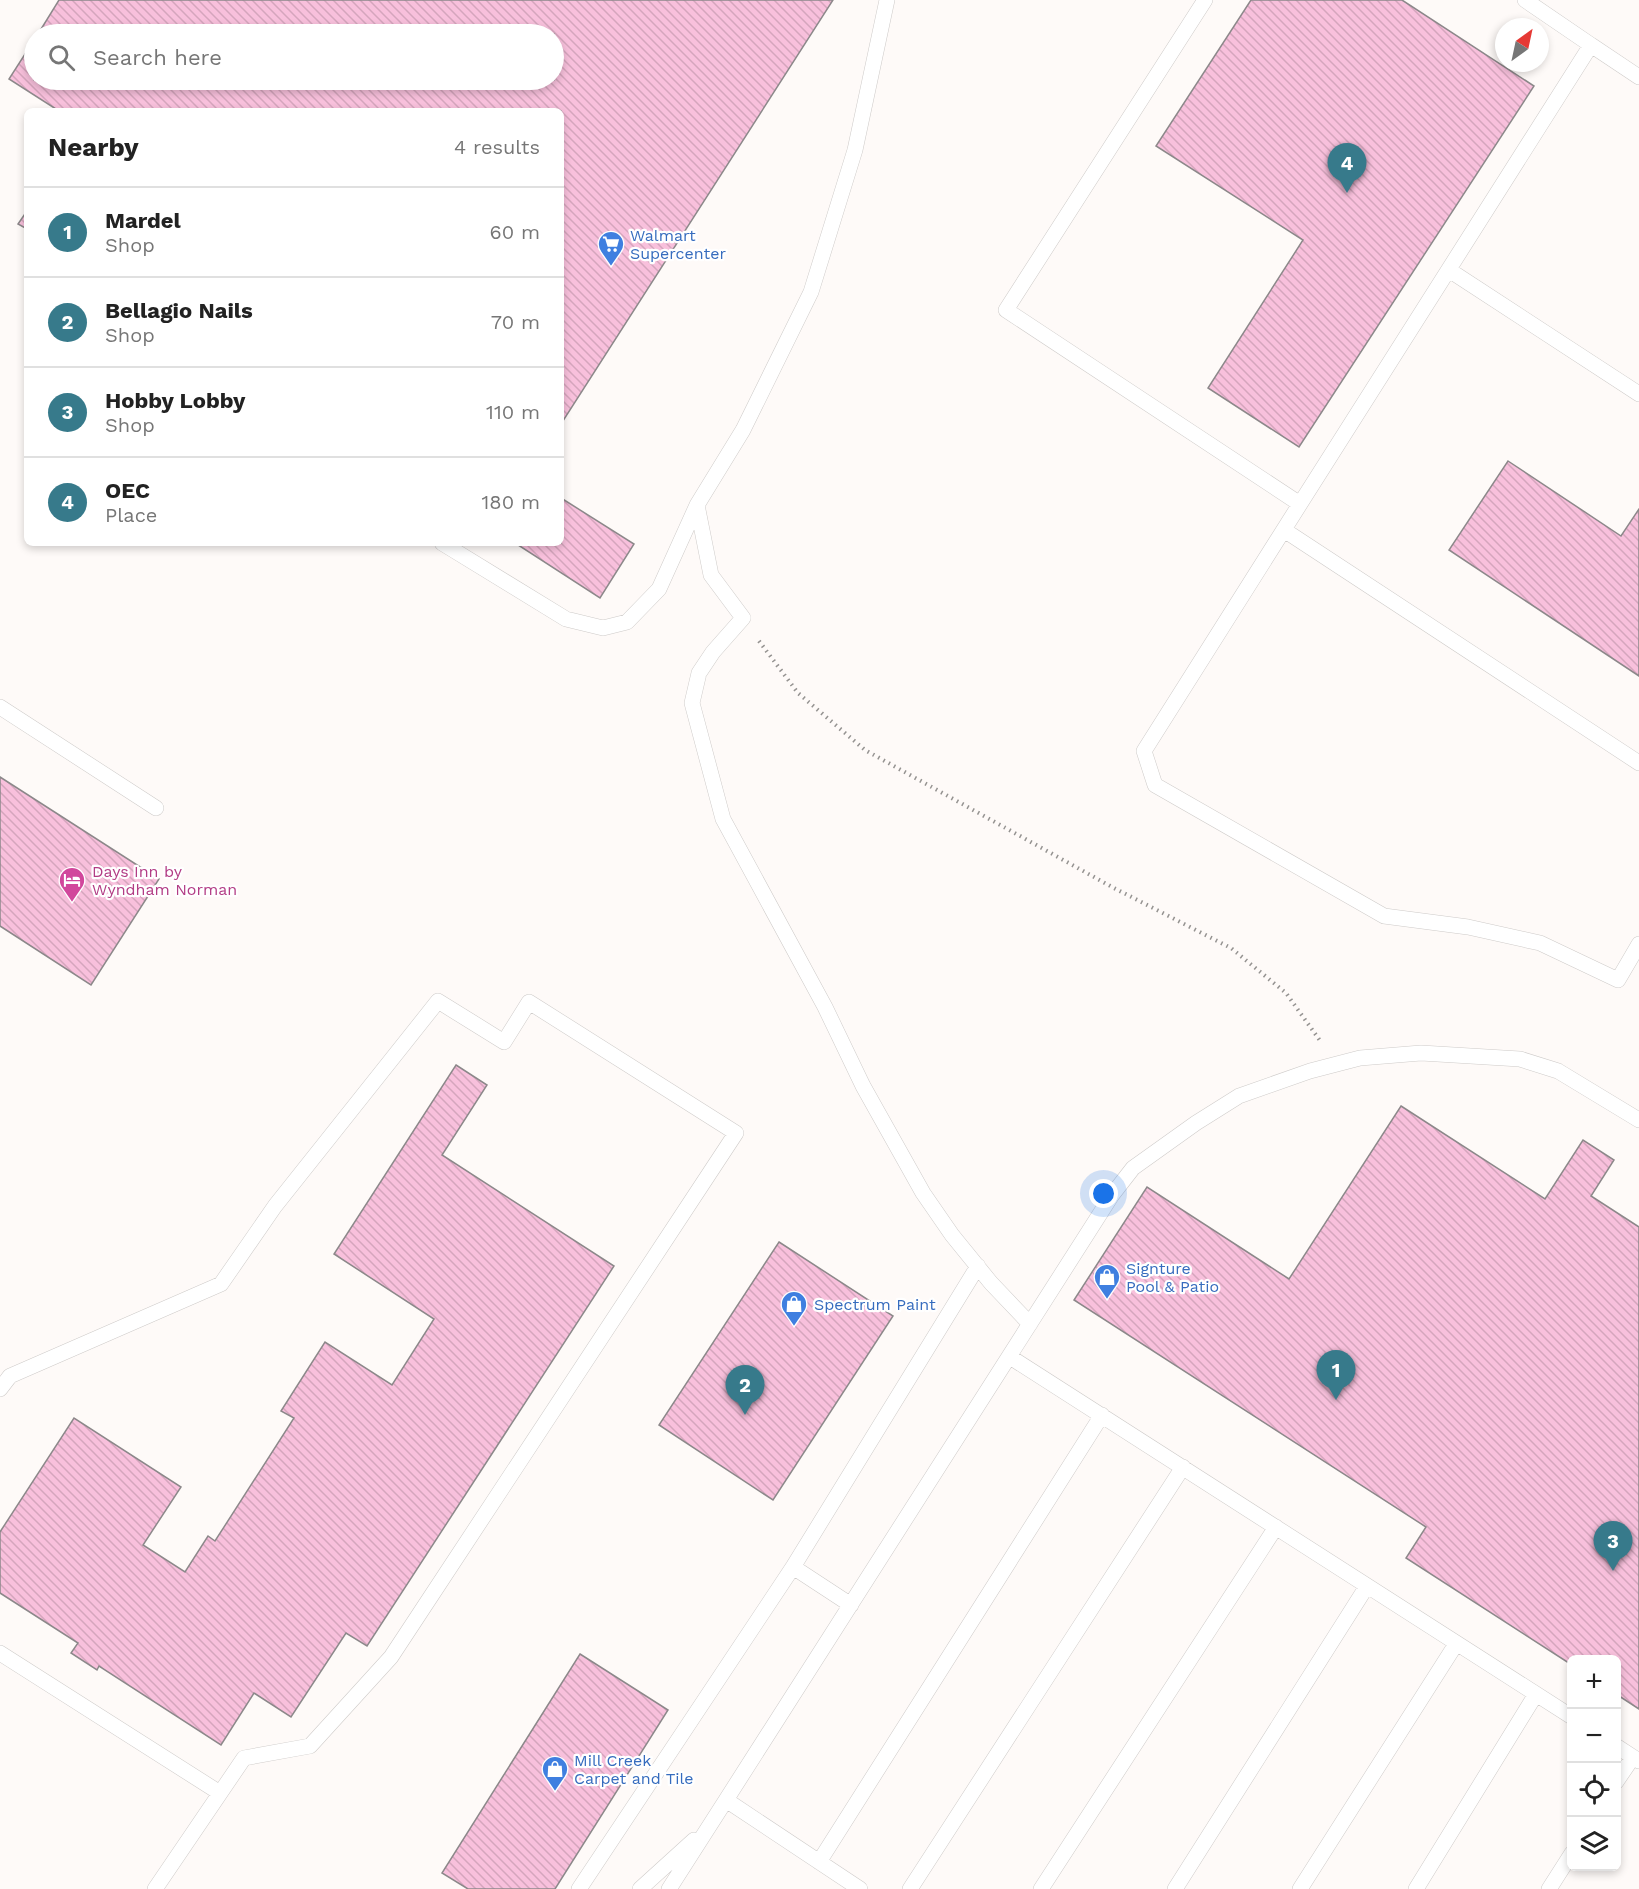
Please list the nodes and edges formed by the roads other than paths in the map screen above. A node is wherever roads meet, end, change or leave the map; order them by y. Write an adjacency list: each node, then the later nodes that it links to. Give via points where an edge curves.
1 (887, 0): 9 (lane, via 855,150 811,291 743,430)
2 (1205, 0): 8 (lane, via 1006,310)
3 (1526, 0): 4 (lane)
4 (1591, 45): 5 (lane); 6 (lane)
5 (1639, 77)
6 (1449, 270): 7 (lane); 8 (lane)
7 (1639, 394)
8 (1300, 504): 10 (lane)
9 (697, 505): 11 (lane, via 659,589 627,622 603,628 566,619); 17 (lane, via 711,575 743,618 699,673 693,703 723,819 923,1193)
10 (1284, 530): 13 (lane); 15 (lane, via 1143,751 1155,785 1384,916 1468,927 1540,943 1618,980)
11 (447, 546)
12 (0, 707): 14 (lane)
13 (1639, 763)
14 (156, 808)
15 (1639, 944)
16 (1639, 1120): 18 (lane, via 1558,1071 1520,1059 1421,1053 1360,1058 1239,1096 1124,1177)
17 (978, 1266): 18 (lane); 24 (lane)
18 (1030, 1324): 19 (lane)
19 (1010, 1356): 21 (lane); 26 (lane)
20 (0, 1389): 34 (lane, via 10,1376 221,1284 275,1206 438,1001 504,1042 529,1002 736,1133 391,1657 310,1746 244,1758)
21 (1102, 1416): 22 (lane); 38 (lane)
22 (1183, 1467): 23 (lane); 44 (lane)
23 (1276, 1527): 25 (lane); 45 (lane)
24 (793, 1567): 26 (lane); 40 (lane)
25 (1367, 1586): 27 (lane); 46 (lane)
26 (851, 1605): 35 (lane)
27 (1456, 1644): 29 (lane); 47 (lane)
28 (0, 1653): 34 (lane)
29 (1536, 1694): 30 (lane); 48 (lane)
30 (1567, 1714)
31 (1621, 1749): 32 (lane)
32 (1636, 1759): 33 (lane)
33 (1621, 1777)
34 (220, 1793): 39 (lane)
35 (726, 1800): 36 (lane); 38 (lane)
36 (709, 1826): 41 (lane); 42 (lane)
37 (1567, 1861): 49 (lane)
38 (819, 1862): 43 (lane)
39 (154, 1889)
40 (579, 1889)
41 (640, 1889)
42 (669, 1889)
43 (860, 1889)
44 (910, 1889)
45 (1041, 1889)
46 (1175, 1889)
47 (1300, 1889)
48 (1416, 1889)
49 (1549, 1889)

